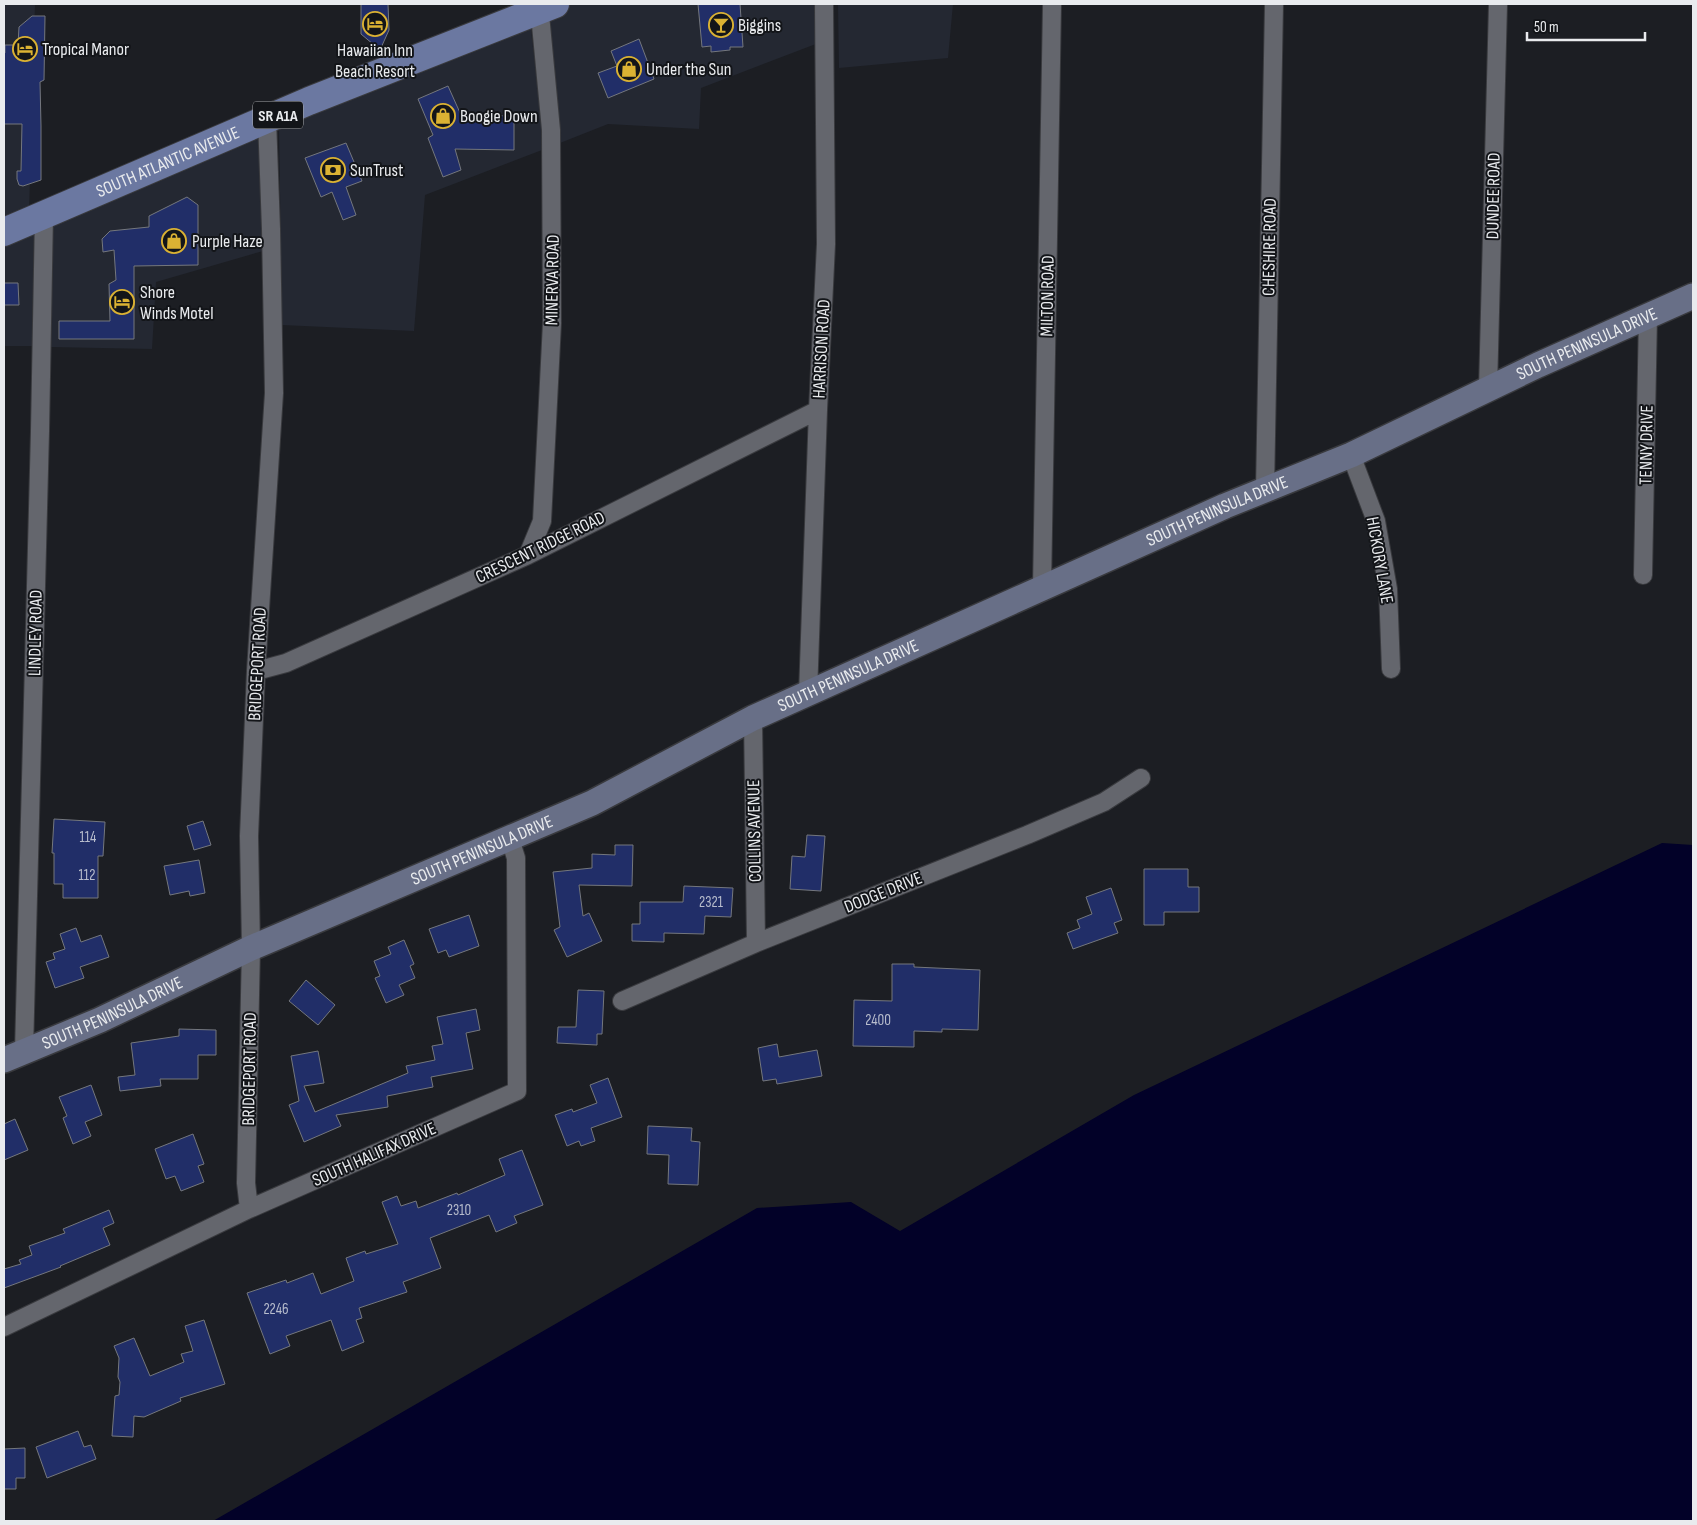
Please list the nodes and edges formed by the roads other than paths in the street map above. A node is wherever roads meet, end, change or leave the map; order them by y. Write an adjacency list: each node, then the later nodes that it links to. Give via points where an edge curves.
1 (824, 4): 12 (street, HARRISON ROAD, via 826,244)
2 (1052, 4): 17 (street, MILTON ROAD)
3 (1274, 4): 14 (street, CHESHIRE ROAD)
4 (1498, 4): 11 (street, DUNDEE ROAD)
5 (544, 6): 6 (main road, SOUTH ATLANTIC AVENUE / SR A1A); 15 (street, MINERVA ROAD, via 551,130 552,323 542,521)
6 (267, 119): 7 (main road, SOUTH ATLANTIC AVENUE / SR A1A); 19 (street, BRIDGEPORT ROAD, via 274,393)
7 (44, 215): 8 (main road, SOUTH ATLANTIC AVENUE / SR A1A); 27 (street, LINDLEY ROAD, via 40,431)
8 (4, 232)
9 (1693, 296): 10 (main road, SOUTH PENINSULA DRIVE)
10 (1648, 315): 11 (main road, SOUTH PENINSULA DRIVE); 16 (street, TENNY DRIVE)
11 (1488, 389): 13 (main road, SOUTH PENINSULA DRIVE)
12 (818, 410): 15 (street, CRESCENT RIDGE ROAD); 20 (street, HARRISON ROAD)
13 (1350, 455): 14 (main road, SOUTH PENINSULA DRIVE); 18 (street, HICKORY LANE, via 1376,521 1388,589)
14 (1265, 490): 17 (main road, SOUTH PENINSULA DRIVE)
15 (528, 555): 19 (street, CRESCENT RIDGE ROAD, via 286,663)
16 (1643, 575)
17 (1042, 588): 20 (main road, SOUTH PENINSULA DRIVE)
18 (1391, 669)
19 (256, 671): 25 (street, BRIDGEPORT ROAD, via 249,836)
20 (808, 694): 21 (main road, SOUTH PENINSULA DRIVE)
21 (753, 718): 23 (main road, SOUTH PENINSULA DRIVE, via 592,803); 24 (street, COLLINS AVENUE)
22 (1141, 778): 24 (street, DODGE DRIVE, via 1104,802 1053,824)
23 (510, 839): 25 (main road, SOUTH PENINSULA DRIVE); 28 (street, SOUTH HALIFAX DRIVE, via 516,858 517,1091)
24 (756, 943): 26 (street, DODGE DRIVE)
25 (251, 948): 27 (main road, SOUTH PENINSULA DRIVE, via 100,1020); 28 (street, BRIDGEPORT ROAD, via 246,1183)
26 (622, 1001)
27 (14, 1056)
28 (249, 1209): 29 (street, SOUTH HALIFAX DRIVE)
29 (4, 1327)

